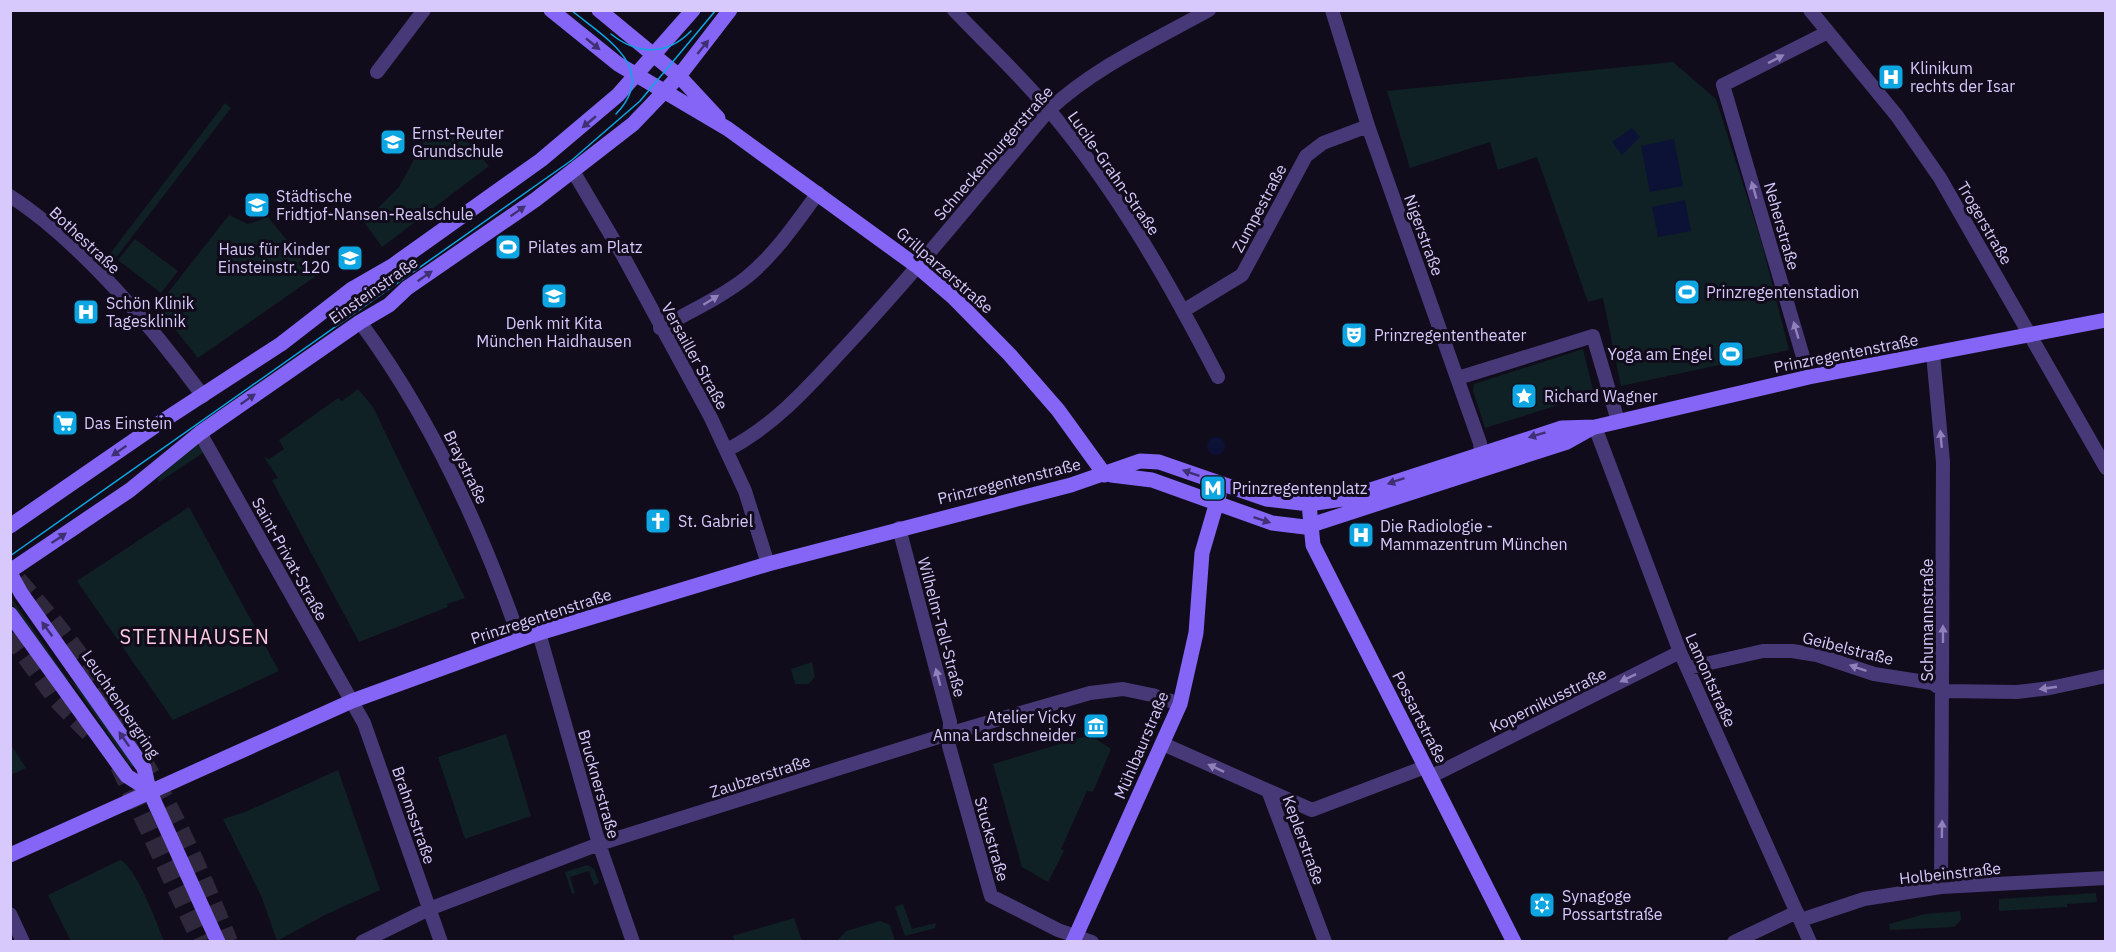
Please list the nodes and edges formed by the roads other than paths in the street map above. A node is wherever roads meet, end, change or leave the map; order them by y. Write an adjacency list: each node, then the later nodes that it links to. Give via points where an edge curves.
1 (424, 10): 12 (street)
2 (551, 10): 13 (main road, Grillparzerstraße, one-way to 13)
3 (599, 10): 11 (main road, Grillparzerstraße)
4 (693, 10): 11 (main road, Einsteinstraße)
5 (730, 10): 14 (main road, Einsteinstraße, one-way to 5)
6 (954, 10): 16 (street, Lucile-Grahn-Straße)
7 (1209, 10): 16 (street, Schneckenburgerstraße, via 1113,63 1067,93)
8 (1332, 10): 17 (street, Nigerstraße)
9 (1810, 10): 10 (street, Trogerstraße)
10 (1828, 32): 27 (street, Trogerstraße, via 1897,116 1940,178); 30 (street, Neherstraße, one-way to 10, via 1724,85)
11 (653, 55): 13 (main road, Einsteinstraße); 14 (main road, Grillparzerstraße)
12 (378, 72)
13 (636, 75): 15 (main road, Grillparzerstraße); 32 (main road, Einsteinstraße, one-way to 32, via 600,112 541,160)
14 (679, 76): 15 (main road, Einsteinstraße); 18 (main road, Grillparzerstraße)
15 (665, 92): 18 (main road, Grillparzerstraße); 19 (main road, Einsteinstraße, via 633,124)
16 (1049, 110): 22 (street, Schneckenburgerstraße); 23 (street, Lucile-Grahn-Straße, via 1124,214)
17 (1368, 126): 23 (street, Zumpestraße, via 1323,143 1306,156 1242,275); 31 (street, Nigerstraße)
18 (728, 129): 20 (main road, Grillparzerstraße)
19 (573, 171): 25 (main road, Einsteinstraße, one-way to 19); 26 (street, Versailler Straße)
20 (818, 193): 22 (main road, Grillparzerstraße); 26 (street, one-way to 20, via 709,303 747,276)
21 (10, 196): 32 (street, Bothestraße, via 97,272 139,316)
22 (918, 267): 36 (street, Schneckenburgerstraße, via 771,424); 40 (main road, Grillparzerstraße, via 1010,355)
23 (1183, 311): 29 (street, Lucile-Grahn-Straße)
24 (2106, 320): 27 (main road, Prinzregentenstraße)
25 (360, 322): 35 (main road, Einsteinstraße, one-way to 25); 51 (street, Braystraße, via 418,407 462,493)
26 (660, 328): 36 (street, Versailler Straße)
27 (2032, 335): 28 (main road, Prinzregentenstraße); 38 (street, Trogerstraße)
28 (1933, 354): 30 (main road, Prinzregentenstraße); 55 (street, Schumannstraße, one-way to 28, via 1943,462)
29 (1218, 377)
30 (1809, 377): 33 (main road, Prinzregentenstraße)
31 (1458, 378): 33 (street, via 1593,336); 37 (street, Nigerstraße)
32 (203, 396): 44 (main road, Einsteinstraße, one-way to 44)
33 (1618, 421): 34 (main road, Prinzregentenstraße)
34 (1595, 427): 37 (main road, Prinzregentenstraße, one-way to 37, via 1562,428); 39 (main road, Prinzregentenstraße, via 1567,442); 52 (street, Lamontstraße)
35 (200, 433): 48 (main road, Einsteinstraße, one-way to 35, via 136,485); 56 (street, Saint-Privat-Straße)
36 (727, 450): 47 (street, Versailler Straße, via 745,491)
37 (1481, 453): 39 (street, Nigerstraße); 43 (main road, Prinzregentenstraße, one-way to 43, via 1353,496)
38 (2106, 468)
39 (1482, 470): 45 (main road, Prinzregentenstraße)
40 (1105, 474): 41 (main road, Prinzregentenstraße, one-way to 40, via 1151,460); 42 (main road, Prinzregentenstraße, via 1143,477); 46 (main road, Prinzregentenstraße)
41 (1223, 483): 42 (main road, Mühlbaurstraße); 43 (main road, Prinzregentenstraße, via 1274,501)
42 (1216, 502): 45 (main road, Prinzregentenstraße, one-way to 45, via 1272,523); 57 (main road, Mühlbaurstraße, via 1202,553 1196,633)
43 (1309, 504): 45 (main road, Possartstraße)
44 (10, 526)
45 (1309, 527): 60 (main road, Possartstraße, via 1313,545)
46 (899, 528): 47 (main road, Prinzregentenstraße); 58 (street, Wilhelm-Tell-Straße, one-way to 46, via 950,722)
47 (768, 564): 50 (main road, Prinzregentenstraße)
48 (10, 572): 61 (main road, Leuchtenbergring, one-way to 48, via 144,768)
49 (10, 614): 61 (main road, Leuchtenbergring, via 127,776)
50 (539, 633): 51 (main road, Prinzregentenstraße); 63 (street, Brucknerstraße)
51 (520, 640): 56 (main road, Prinzregentenstraße)
52 (1680, 652): 53 (street, Lamontstraße); 60 (street, Kopernikusstraße, one-way to 60)
53 (1688, 668): 55 (street, Geibelstraße, one-way to 53, via 1932,684 1874,674 1792,651 1763,651); 69 (street, Lamontstraße)
54 (2106, 676): 55 (street, Geibelstraße, one-way to 55, via 2017,692)
55 (1944, 691): 66 (street, Schumannstraße, one-way to 55)
56 (352, 701): 61 (main road, Prinzregentenstraße); 67 (street, Brahmsstraße, via 364,723)
57 (1180, 704): 58 (street, Zaubzerstraße, via 1123,689 1090,693); 59 (main road, Mühlbaurstraße)
58 (948, 734): 63 (street, Zaubzerstraße); 70 (street, Stuckstraße, via 991,896)
59 (1162, 744): 62 (street, Keplerstraße, one-way to 59); 70 (main road, Mühlbaurstraße)
60 (1427, 772): 62 (street, Kopernikusstraße, via 1312,810); 78 (main road, Possartstraße)
61 (149, 790): 64 (main road, Prinzregentenstraße); 72 (main road)
62 (1269, 793): 77 (street, Keplerstraße)
63 (599, 844): 67 (street, Zaubzerstraße); 75 (street, Brucknerstraße)
64 (10, 855)
65 (2106, 878): 66 (street, Holbeinstraße)
66 (1941, 887): 69 (street, Holbeinstraße, via 1864,899)
67 (429, 909): 73 (street, Zaubzerstraße); 74 (street, Brahmsstraße)
68 (10, 914): 71 (street)
69 (1799, 916): 79 (street, Holbeinstraße); 80 (street, Lamontstraße)
70 (1075, 939): 76 (street, Stuckstraße)
71 (23, 942)
72 (218, 942)
73 (362, 942)
74 (441, 942)
75 (633, 942)
76 (1092, 942)
77 (1325, 942)
78 (1514, 942)
79 (1734, 942)
80 (1810, 942)

